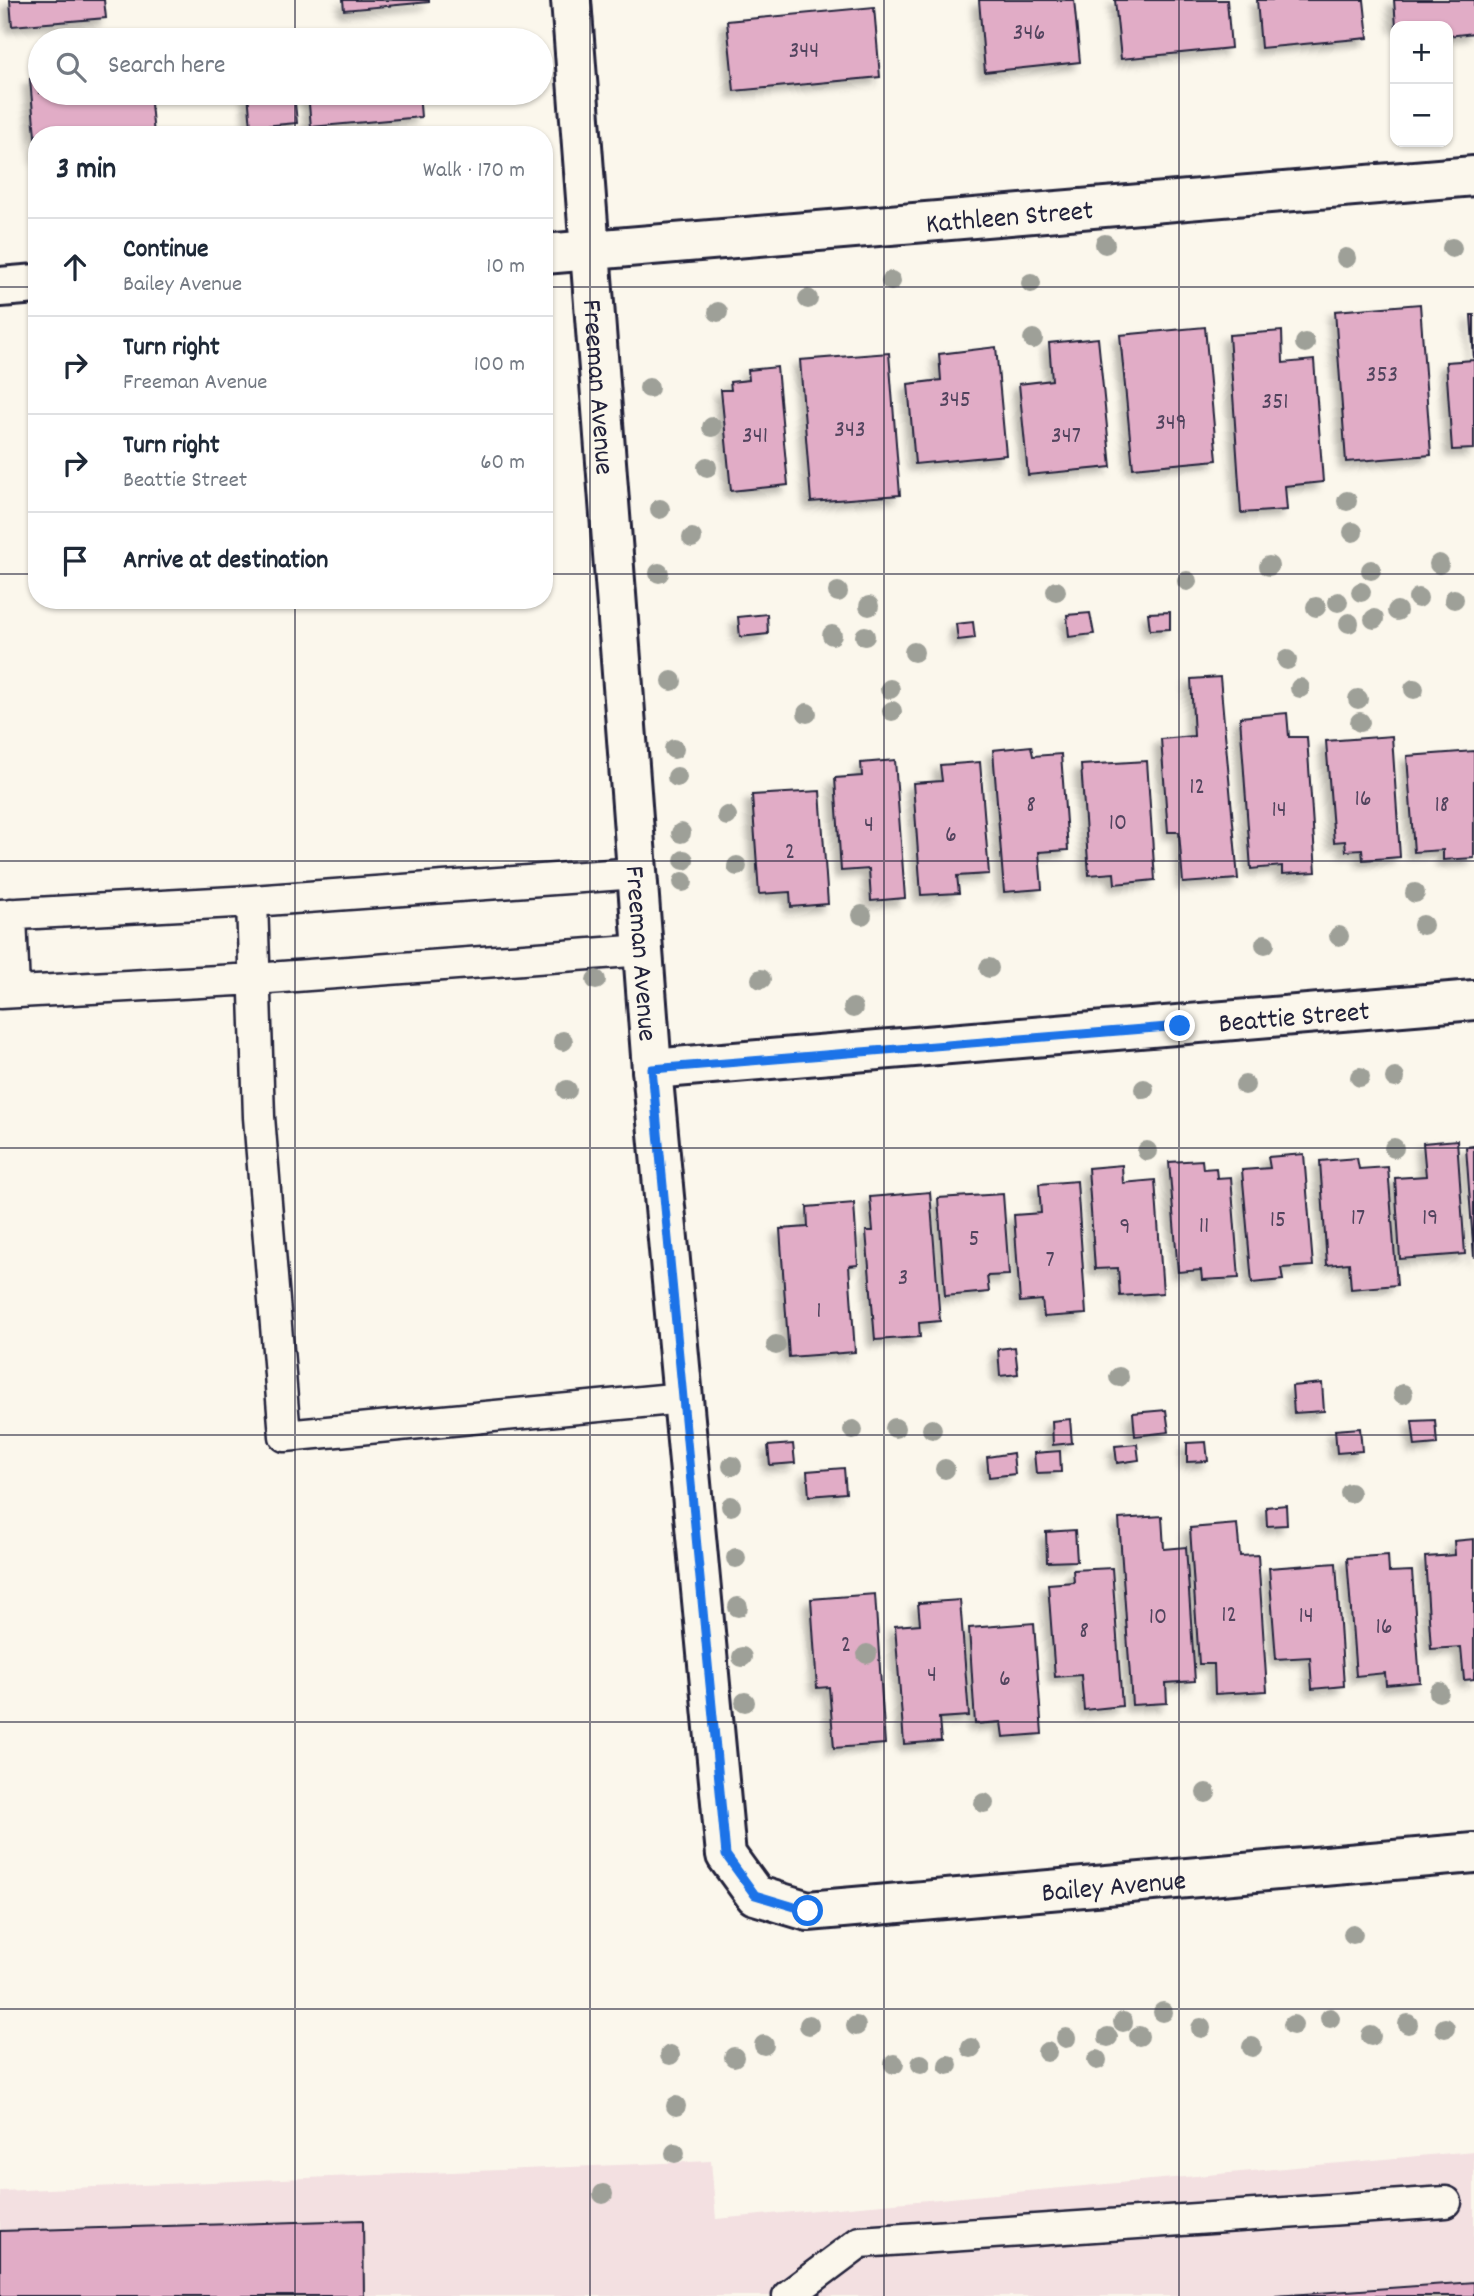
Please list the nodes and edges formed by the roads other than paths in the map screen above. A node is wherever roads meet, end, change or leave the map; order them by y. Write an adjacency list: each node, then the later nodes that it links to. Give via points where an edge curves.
1 (571, 0): 3 (street, Freeman Avenue)
2 (1474, 176): 3 (street, Kathleen Street)
3 (590, 251): 4 (street, Kathleen Street); 7 (street, Freeman Avenue)
4 (553, 253)
5 (28, 285): 6 (street)
6 (0, 287)
7 (638, 873): 8 (lane); 10 (street, Freeman Avenue)
8 (253, 901): 9 (lane); 11 (lane)
9 (5, 914): 12 (lane)
10 (644, 950): 11 (lane); 14 (street, Freeman Avenue)
11 (256, 979): 12 (lane); 15 (lane, via 259,1117 285,1436)
12 (7, 993)
13 (1474, 1000): 14 (street, Beattie Street)
14 (652, 1069): 15 (street, Freeman Avenue)
15 (683, 1398): 17 (street, Freeman Avenue, via 726,1855)
16 (1474, 1853): 17 (street, Bailey Avenue, via 808,1911)
17 (755, 1895)
18 (1446, 2202): 19 (lane, via 860,2242)
19 (788, 2296)

